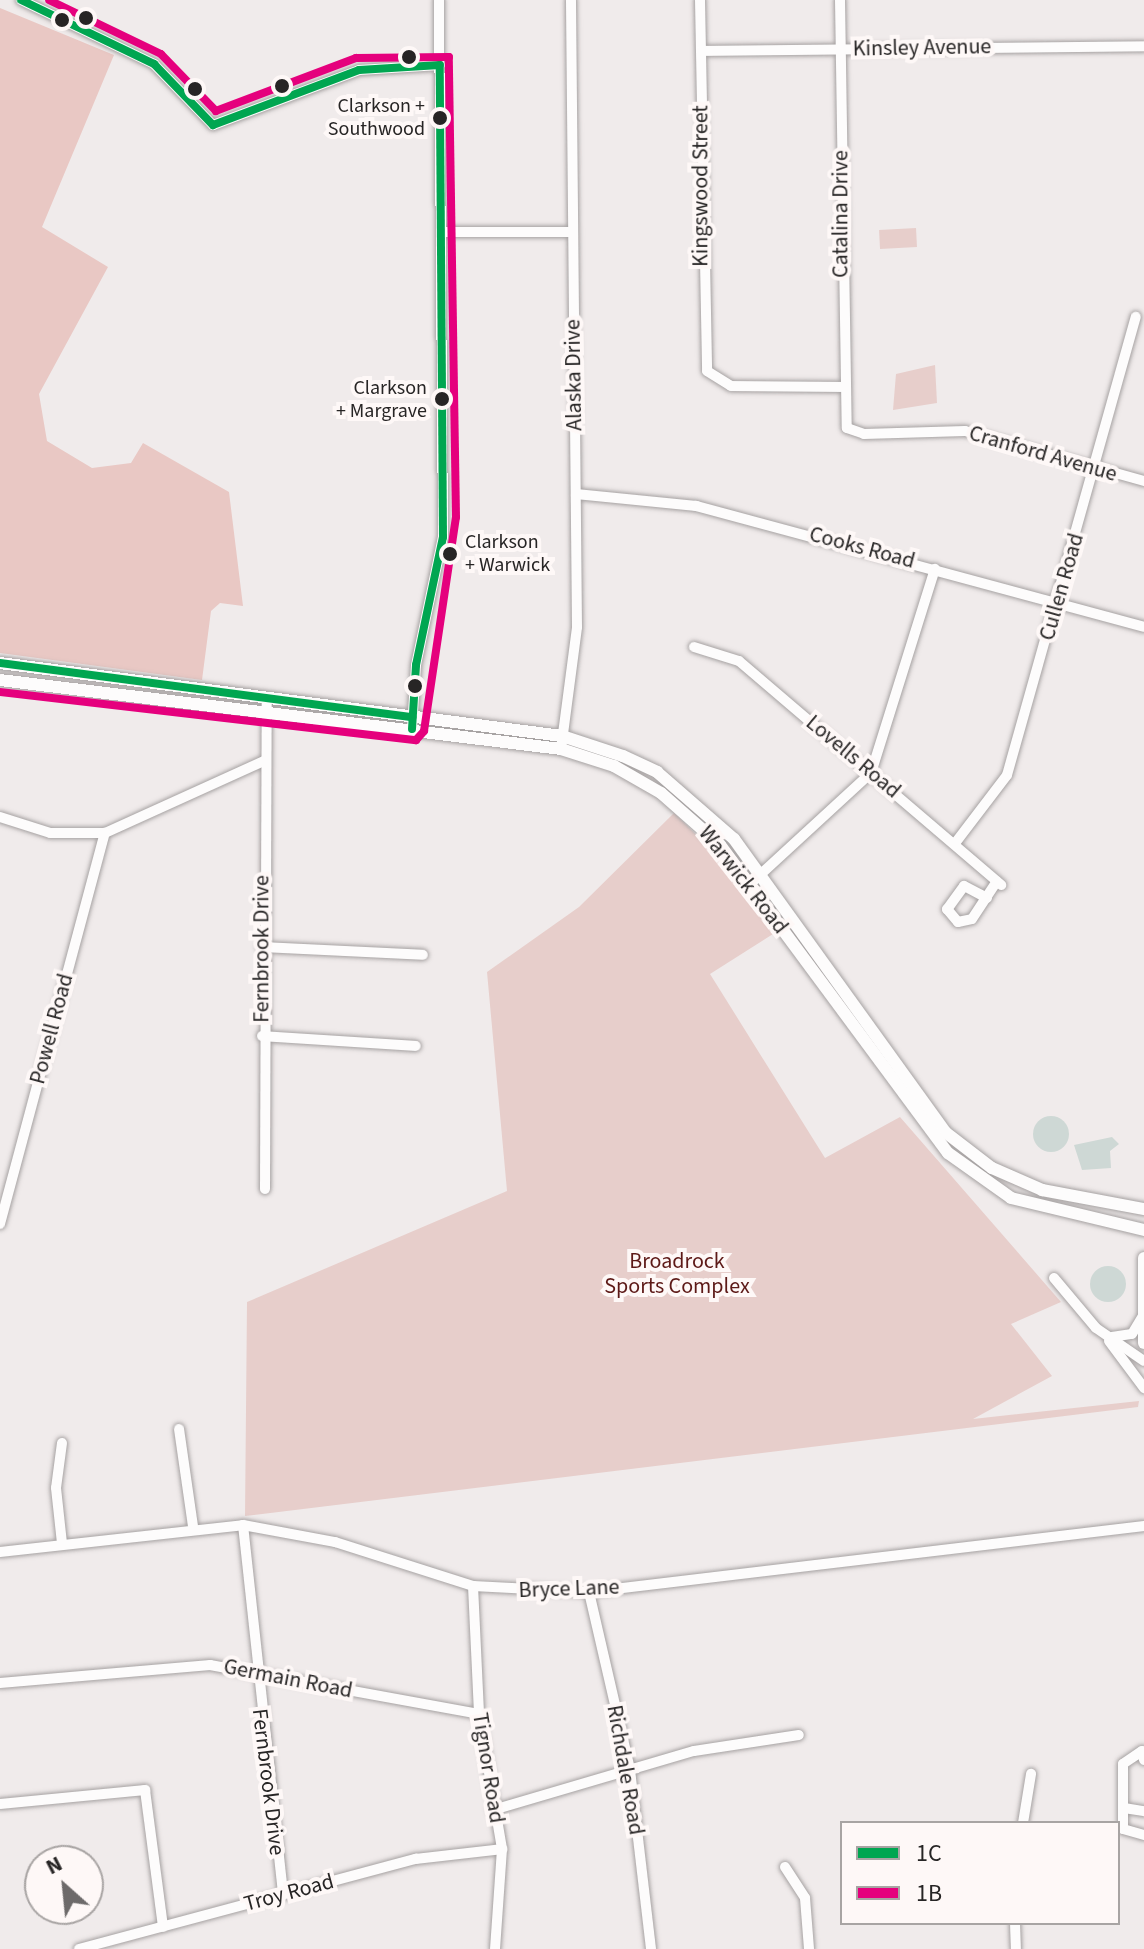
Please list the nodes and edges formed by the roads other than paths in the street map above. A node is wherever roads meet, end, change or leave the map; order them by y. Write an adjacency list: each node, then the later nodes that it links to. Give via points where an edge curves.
1 (21, 0): 9 (street, via 154,64 213,125 359,70)
2 (439, 0): 9 (street)
3 (571, 0): 11 (street, Alaska Drive)
4 (700, 0): 8 (street, Kingswood Street)
5 (840, 0): 7 (street, Catalina Drive)
6 (1144, 46): 7 (street, Kinsley Avenue)
7 (840, 49): 8 (street, Kinsley Avenue); 13 (street, Catalina Drive)
8 (701, 51): 13 (street, Kingswood Street, via 707,371 731,386)
9 (440, 65): 10 (street)
10 (442, 232): 11 (street); 25 (street, via 443,537)
11 (572, 232): 17 (street, Alaska Drive)
12 (1136, 317): 15 (street, Cullen Road)
13 (842, 387): 14 (street, Catalina Drive)
14 (847, 428): 15 (street, Cranford Avenue, via 864,434 965,431)
15 (1094, 469): 16 (street, Cranford Avenue); 19 (street, Cullen Road)
16 (1144, 481)
17 (576, 494): 18 (street, Cooks Road, via 696,506); 26 (street, Alaska Drive, via 577,627)
18 (935, 569): 19 (street, Cooks Road); 28 (street)
19 (1057, 606): 20 (street, Cooks Road); 31 (street, Cullen Road, via 1007,775)
20 (1144, 627)
21 (694, 647): 28 (street, Lovells Road, via 739,661)
22 (0, 663): 24 (main road, Warwick Road)
23 (0, 680): 24 (main road, Warwick Road)
24 (266, 704): 25 (main road, Warwick Road); 27 (street, Fernbrook Drive)
25 (412, 723): 26 (main road, Warwick Road)
26 (561, 743): 32 (main road, Warwick Road, via 657,772 706,810); 33 (main road, Warwick Road, via 614,766 694,817)
27 (264, 761): 30 (street); 35 (street, Fernbrook Drive)
28 (871, 773): 31 (street, Lovells Road); 32 (street)
29 (0, 817): 30 (street, via 50,833)
30 (105, 833): 41 (street, Powell Road)
31 (956, 842): 34 (street, Lovells Road, via 999,883)
32 (760, 876): 33 (street); 40 (main road, Warwick Road, via 945,1132 992,1168 1042,1190)
33 (749, 885): 42 (main road, Warwick Road, via 948,1153 1011,1198)
34 (987, 898)
35 (262, 947): 36 (street); 37 (street, Fernbrook Drive)
36 (423, 955)
37 (262, 1036): 38 (street); 39 (street, Fernbrook Drive)
38 (416, 1046)
39 (265, 1189)
40 (1144, 1209)
41 (0, 1224)
42 (1144, 1230)
43 (1144, 1258): 45 (main road)
44 (1054, 1278): 46 (street)
45 (1143, 1316): 46 (street, via 1127,1337); 47 (main road)
46 (1105, 1336): 48 (street); 49 (street)
47 (1144, 1343)
48 (1144, 1361)
49 (1144, 1388)
50 (179, 1429): 53 (street)
51 (62, 1443): 55 (street, via 56,1488)
52 (243, 1525): 53 (street, Bryce Lane); 57 (street, Bryce Lane, via 335,1542); 59 (street, Fernbrook Drive)
53 (193, 1526): 55 (street, Bryce Lane)
54 (1144, 1526): 58 (street, Bryce Lane)
55 (62, 1543): 56 (street, Bryce Lane)
56 (0, 1552)
57 (473, 1586): 58 (street, Bryce Lane); 61 (street, Tignor Road)
58 (589, 1592): 64 (street, Richdale Road)
59 (255, 1673): 60 (street, Germain Road, via 210,1665); 61 (street, Germain Road); 74 (street, Fernbrook Drive)
60 (0, 1683)
61 (479, 1714): 68 (street, Tignor Road)
62 (799, 1735): 64 (street, via 694,1751)
63 (1144, 1760): 67 (street, via 1142,1751 1123,1764)
64 (630, 1770): 68 (street); 79 (street, Richdale Road)
65 (1031, 1774): 70 (street)
66 (0, 1804): 76 (street, via 145,1790)
67 (1124, 1808): 69 (street); 71 (street, via 1123,1829)
68 (493, 1810): 72 (street, Tignor Road)
69 (1144, 1811)
70 (1023, 1821)
71 (1144, 1835)
72 (502, 1849): 74 (street, Troy Road, via 416,1859); 78 (street, Tignor Road)
73 (785, 1867): 80 (street, via 805,1898)
74 (283, 1895): 76 (street, Troy Road)
75 (1015, 1925): 81 (street)
76 (163, 1927): 77 (street, Troy Road)
77 (79, 1949)
78 (495, 1949)
79 (651, 1949)
80 (809, 1949)
81 (1016, 1949)

